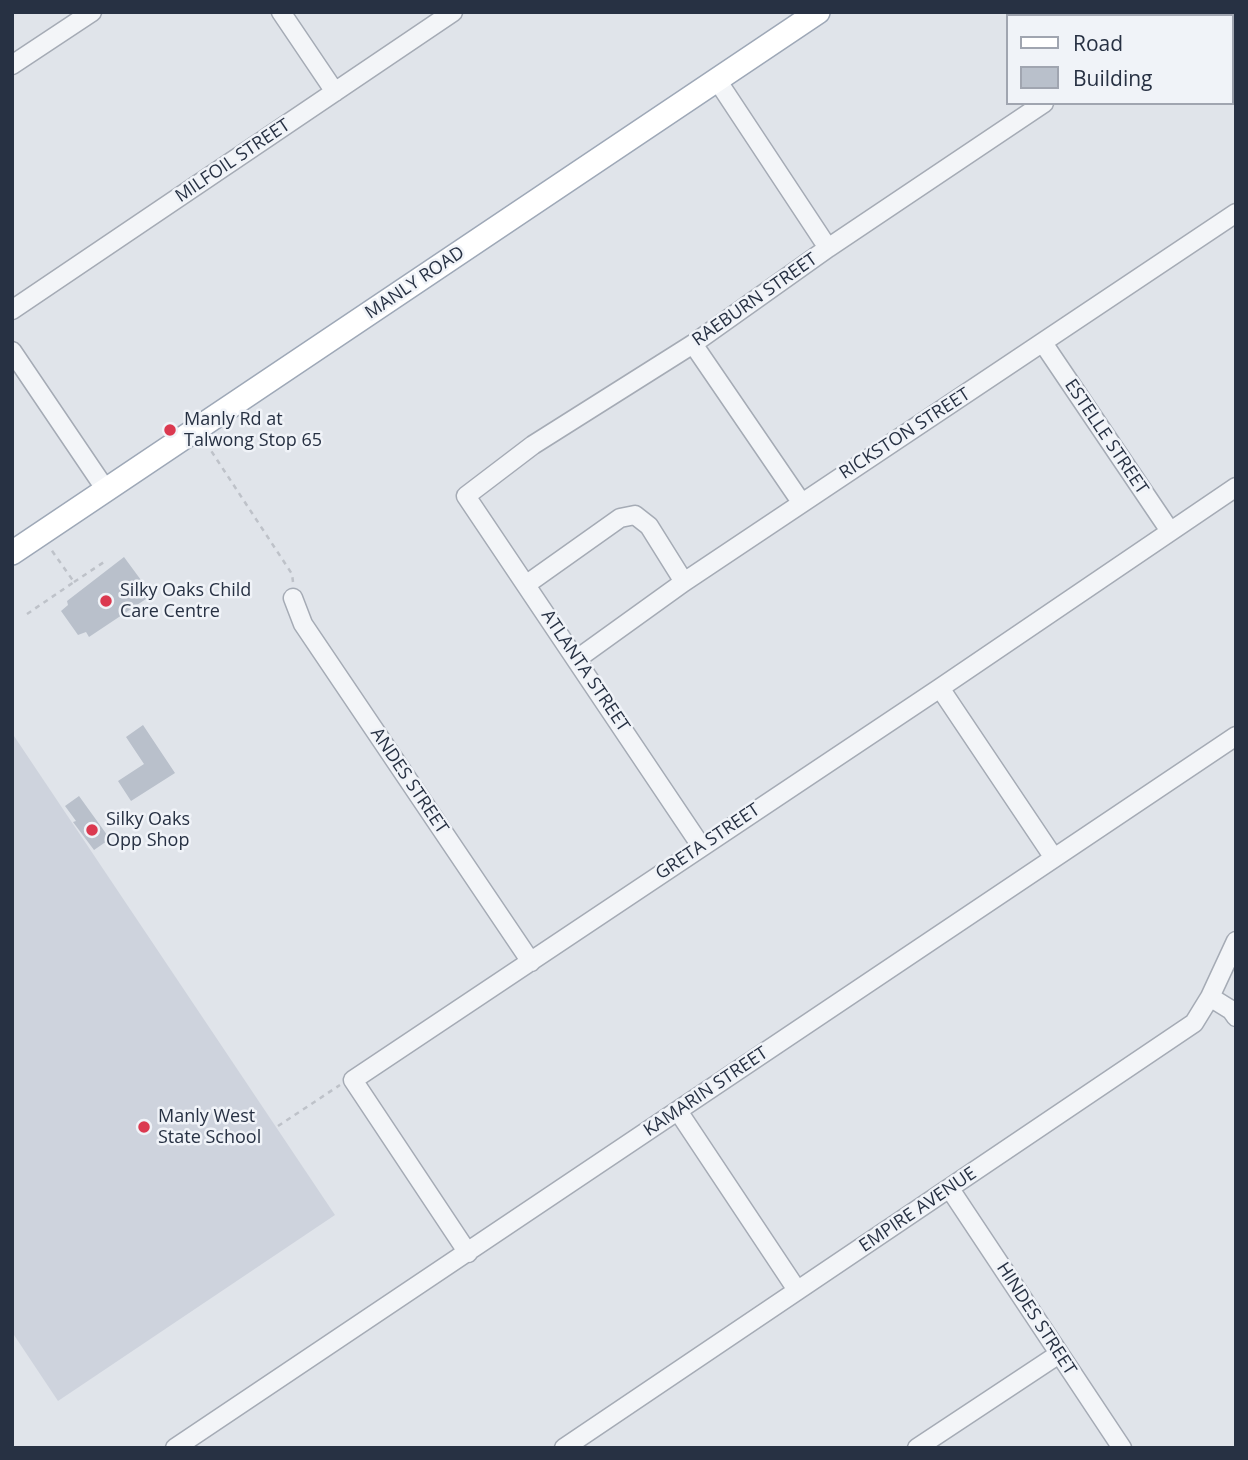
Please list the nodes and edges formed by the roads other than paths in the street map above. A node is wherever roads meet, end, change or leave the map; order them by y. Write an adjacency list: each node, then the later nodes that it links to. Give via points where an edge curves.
1 (92, 12): 5 (street)
2 (281, 12): 7 (street)
3 (453, 12): 7 (street, MILFOIL STREET)
4 (818, 12): 6 (main road, MANLY ROAD)
5 (12, 65)
6 (717, 80): 10 (street); 16 (main road, MANLY ROAD)
7 (335, 92): 11 (street, MILFOIL STREET)
8 (1041, 105): 10 (street, RAEBURN STREET)
9 (1236, 213): 12 (street, RICKSTON STREET)
10 (828, 248): 13 (street, RAEBURN STREET)
11 (12, 310)
12 (1042, 343): 18 (street, RICKSTON STREET); 19 (street, ESTELLE STREET)
13 (693, 344): 17 (street, RAEBURN STREET, via 533,445); 18 (street)
14 (12, 351): 16 (street)
15 (1236, 487): 19 (street, GRETA STREET)
16 (106, 490): 20 (main road, MANLY ROAD)
17 (466, 496): 22 (street, ATLANTA STREET)
18 (802, 502): 21 (street, RICKSTON STREET)
19 (1170, 531): 25 (street, GRETA STREET)
20 (12, 553)
21 (684, 582): 22 (street, via 649,527 635,515 620,518); 24 (street, RICKSTON STREET)
22 (527, 584): 24 (street, ATLANTA STREET)
23 (293, 598): 30 (street, ANDES STREET, via 303,624)
24 (577, 659): 27 (street, ATLANTA STREET)
25 (940, 688): 27 (street, GRETA STREET); 28 (street)
26 (1236, 736): 28 (street, KAMARIN STREET)
27 (702, 846): 30 (street, GRETA STREET)
28 (1054, 858): 33 (street, KAMARIN STREET)
29 (1236, 941): 31 (street, EMPIRE AVENUE)
30 (531, 962): 35 (street, GRETA STREET, via 353,1080)
31 (1210, 997): 32 (street); 34 (street, EMPIRE AVENUE, via 1194,1024)
32 (1236, 1017)
33 (678, 1111): 35 (street, KAMARIN STREET); 36 (street)
34 (950, 1189): 36 (street, EMPIRE AVENUE); 37 (street, HINDES STREET)
35 (468, 1252): 38 (street, KAMARIN STREET)
36 (797, 1290): 39 (street, EMPIRE AVENUE)
37 (1059, 1354): 40 (street); 41 (street, HINDES STREET)
38 (175, 1448)
39 (564, 1448)
40 (917, 1448)
41 (1122, 1448)

